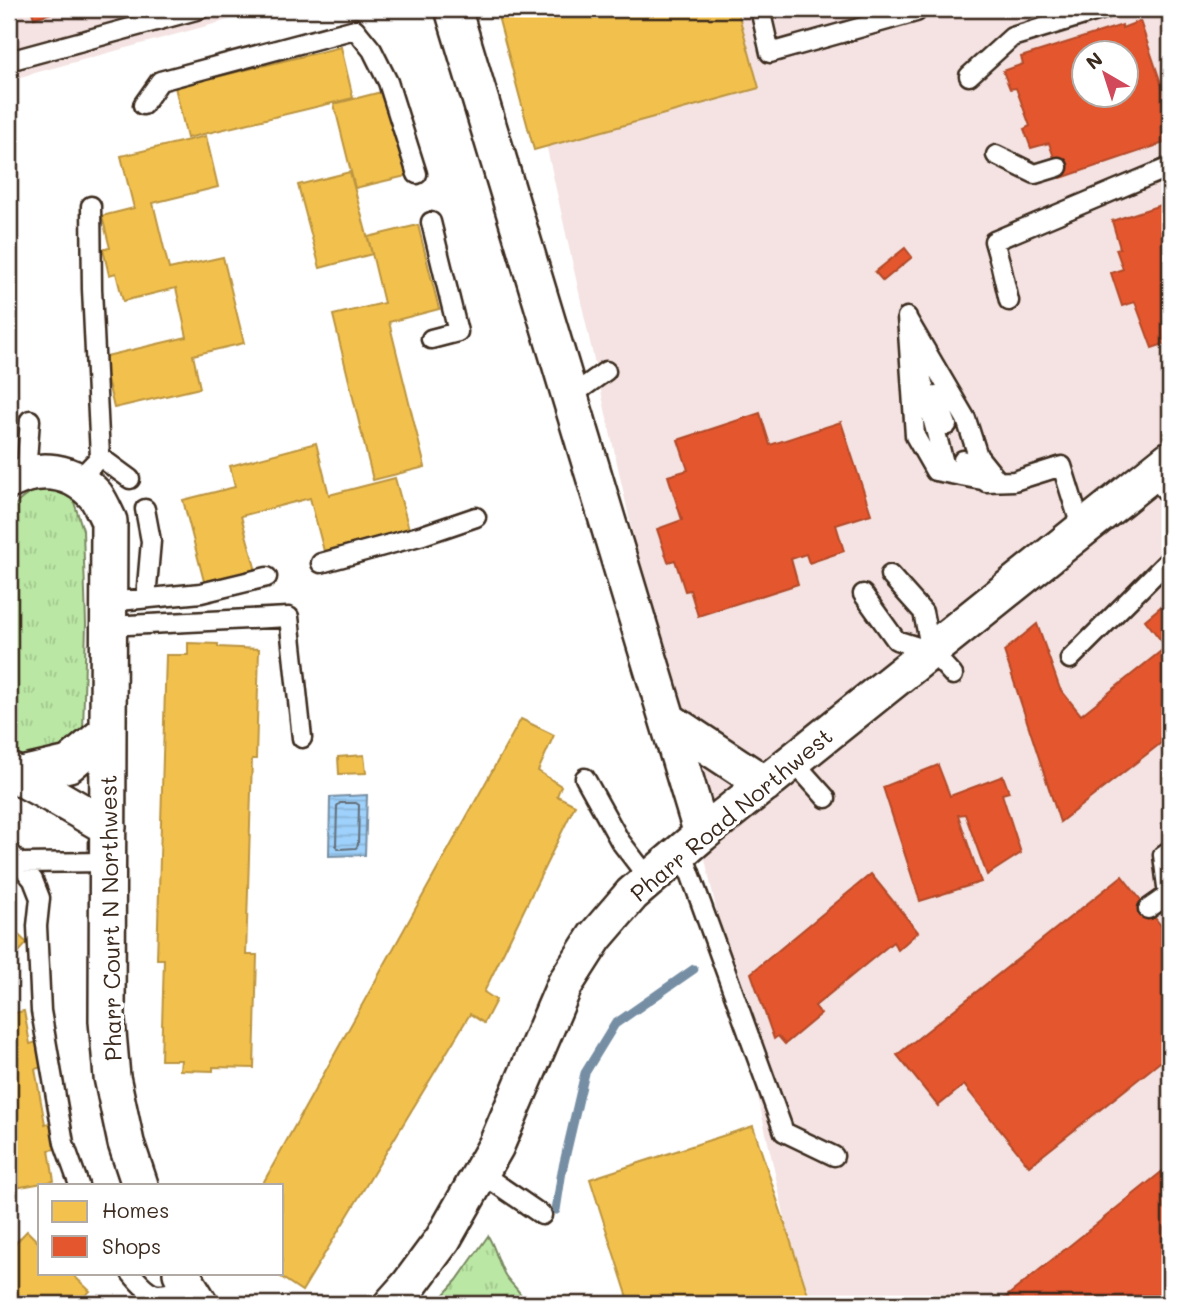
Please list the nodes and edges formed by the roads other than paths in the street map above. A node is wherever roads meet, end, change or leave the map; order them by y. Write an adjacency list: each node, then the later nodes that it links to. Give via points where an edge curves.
1 (200, 9): 6 (lane)
2 (453, 9): 19 (street)
3 (760, 9): 4 (lane, via 770,53)
4 (915, 9)
5 (1104, 9): 7 (lane, via 1012,37)
6 (9, 61)
7 (970, 76)
8 (142, 105): 12 (lane, via 160,81 355,29 388,82)
9 (996, 155): 10 (lane, via 1035,174)
10 (1058, 167)
11 (1170, 167): 15 (lane, via 994,241)
12 (417, 174)
13 (91, 206): 23 (lane)
14 (431, 222): 17 (lane, via 458,331)
15 (1009, 301)
16 (906, 317): 21 (lane); 27 (lane, via 966,419); 27 (lane, via 946,467)
17 (431, 339)
18 (606, 371): 19 (lane)
19 (570, 397): 40 (street)
20 (30, 421): 25 (lane)
21 (947, 425)
22 (963, 460): 27 (lane)
23 (89, 468): 25 (street); 26 (lane); 37 (street, Pharr Court N Northwest, via 109,521)
24 (1164, 476): 30 (street, Pharr Road Northwest)
25 (18, 477)
26 (130, 479)
27 (989, 481): 30 (lane, via 1014,481 1062,466)
28 (145, 509): 36 (lane, via 150,541)
29 (476, 517): 32 (lane)
30 (1082, 530): 39 (street, Pharr Road Northwest)
31 (1170, 559): 38 (lane)
32 (321, 563)
33 (890, 575): 39 (lane, via 923,612)
34 (267, 577): 36 (lane, via 201,593)
35 (863, 594): 39 (lane, via 896,640)
36 (146, 598): 37 (lane)
37 (108, 614): 41 (street, Pharr Court N Northwest); 42 (lane, via 289,617)
38 (1069, 659)
39 (942, 663): 43 (street, Pharr Road Northwest)
40 (668, 720): 46 (street); 49 (street)
41 (108, 731): 44 (street, via 69,764); 48 (street, Pharr Court N Northwest)
42 (302, 738)
43 (793, 761): 46 (street, Pharr Road Northwest); 47 (lane)
44 (13, 773): 48 (street)
45 (585, 778): 53 (lane, via 620,841)
46 (765, 784): 49 (street, Pharr Road Northwest)
47 (826, 798)
48 (108, 827): 52 (street, Pharr Court N Northwest)
49 (692, 842): 53 (street, Pharr Road Northwest); 56 (lane, via 784,1132)
50 (1170, 850): 54 (lane, via 1163,856)
51 (14, 857): 52 (lane); 58 (lane, via 33,880 40,898 41,1011 64,1143)
52 (108, 862): 59 (street, Pharr Court N Northwest, via 107,1021 112,1077)
53 (649, 879): 57 (street, Pharr Road Northwest, via 595,937 565,984)
54 (1169, 896): 55 (lane)
55 (1148, 909)
56 (834, 1156)
57 (481, 1173): 60 (lane); 63 (street, Pharr Road Northwest, via 443,1239)
58 (79, 1184)
59 (140, 1184)
60 (542, 1215)
61 (132, 1274): 62 (lane, via 145,1290 156,1294)
62 (190, 1288)
63 (392, 1304)

